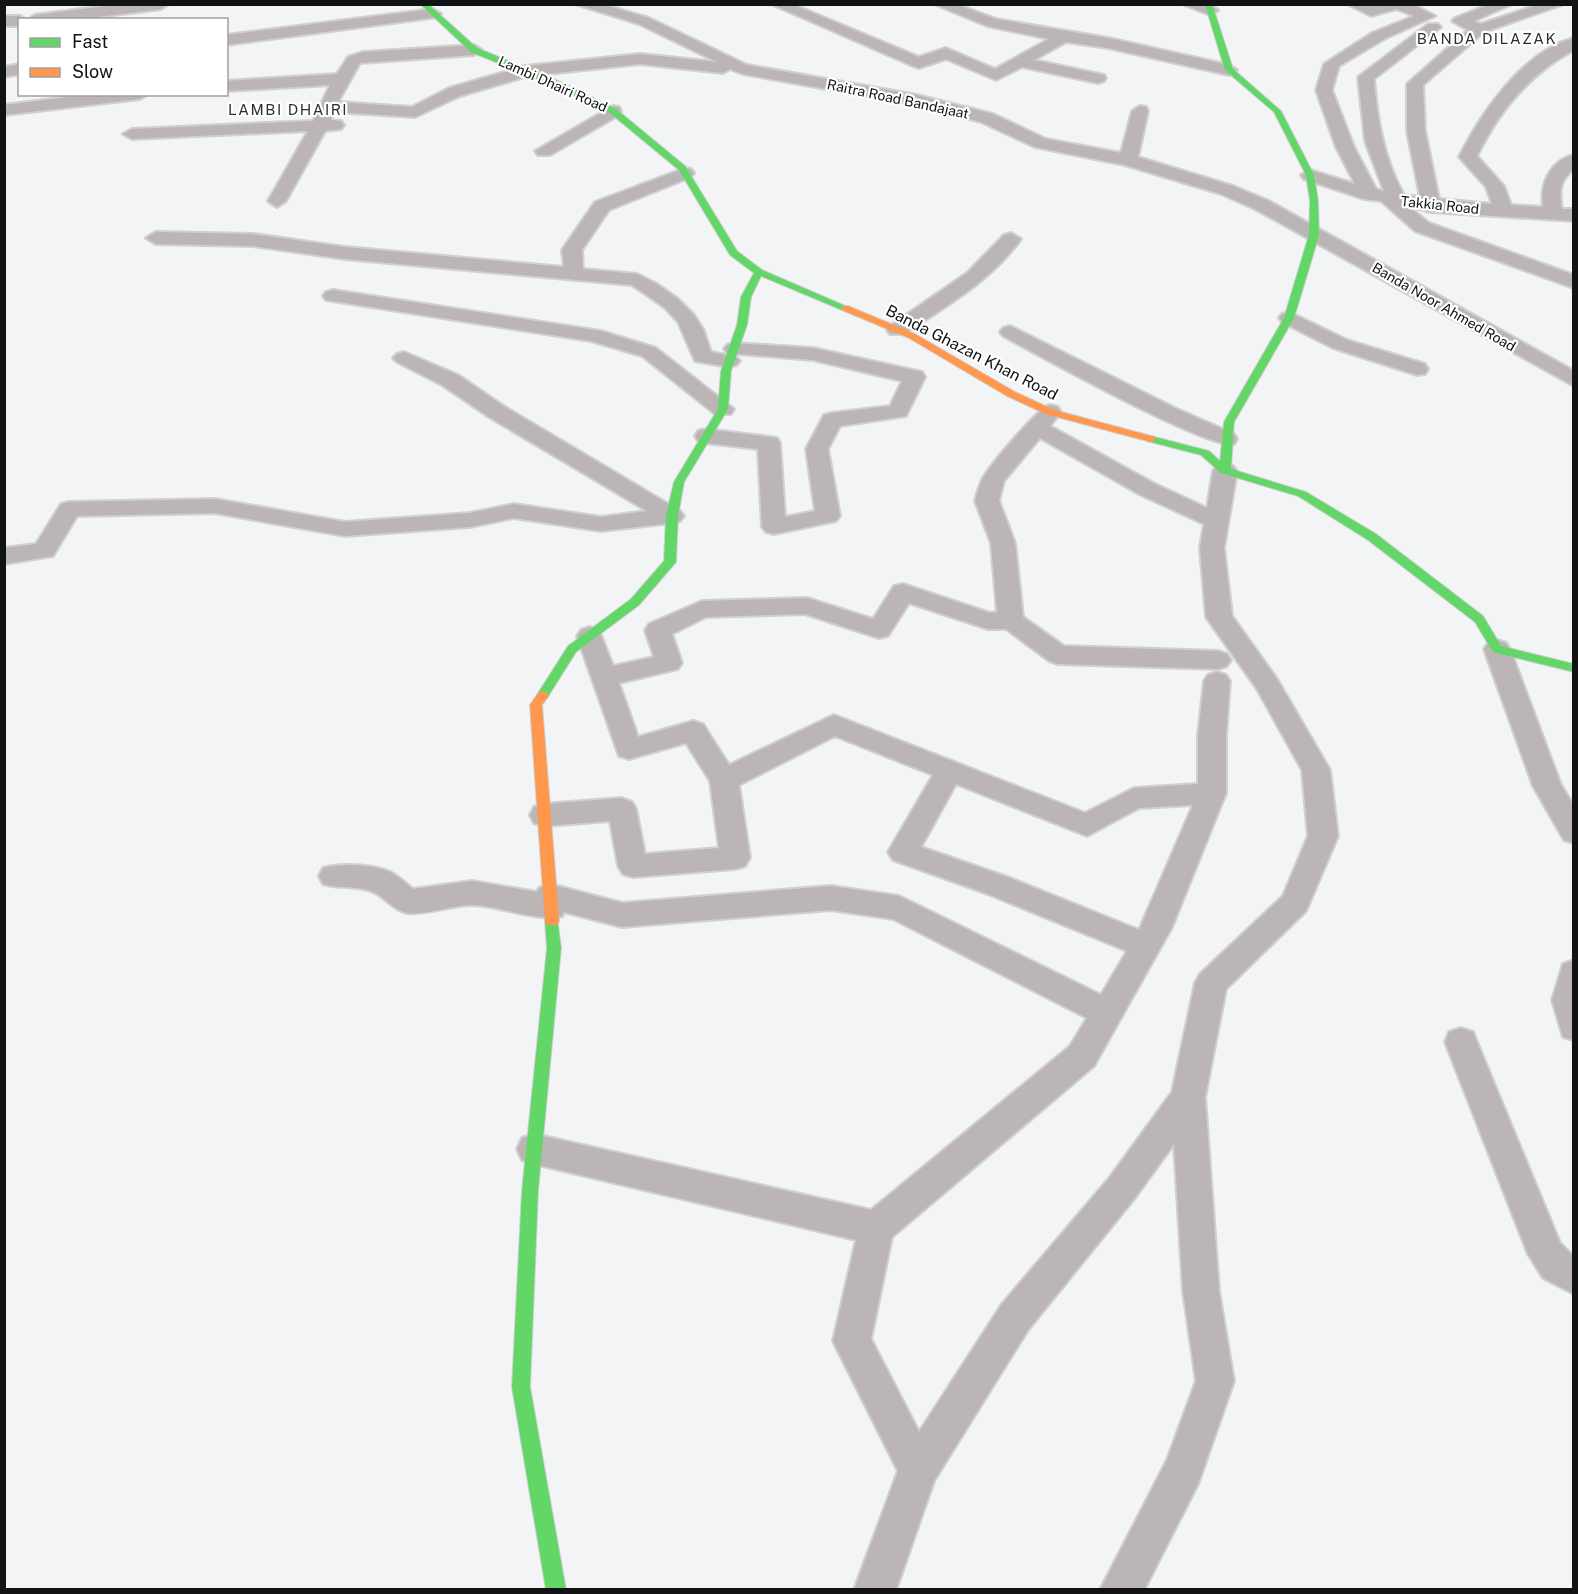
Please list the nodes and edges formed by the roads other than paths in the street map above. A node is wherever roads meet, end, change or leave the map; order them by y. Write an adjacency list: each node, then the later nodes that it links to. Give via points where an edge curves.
1 (161, 4): 12 (street)
2 (582, 4): 20 (street, Raitra Road Bandajaat, via 644,21)
3 (777, 4): 19 (street, via 919,63 946,53 996,75)
4 (941, 4): 15 (street, via 992,22)
5 (1189, 4): 10 (street)
6 (1354, 4): 7 (street, via 1371,11)
7 (1397, 4): 39 (street, via 1427,16 1378,36 1332,64 1324,90 1346,147)
8 (1505, 4): 14 (street, via 1460,21)
9 (1557, 4): 14 (street)
10 (1209, 7): 21 (street)
11 (428, 9): 16 (street); 18 (street, Lambi Dhairi Road)
12 (51, 18)
13 (1433, 27): 39 (street, via 1366,77)
14 (1479, 29): 41 (street, via 1415,84 1416,131)
15 (1065, 38): 19 (street); 21 (street, via 1108,43)
16 (228, 40)
17 (1574, 43): 42 (street, via 1549,54 1528,72 1495,110 1468,157 1495,186)
18 (474, 50): 22 (street, Lambi Dhairi Road); 24 (street, via 357,58)
19 (1020, 62): 23 (street)
20 (743, 69): 22 (street, via 640,60); 35 (street, Raitra Road Bandajaat, via 917,100 987,118 1041,144)
21 (1229, 70): 38 (street, via 1277,111)
22 (525, 71): 27 (street, via 455,92 415,112); 29 (street, Lambi Dhairi Road)
23 (1098, 78)
24 (342, 79): 25 (street); 27 (street)
25 (228, 86)
26 (123, 96): 28 (street)
27 (327, 106): 32 (street)
28 (4, 110)
29 (613, 111): 34 (street); 37 (street, Lambi Dhairi Road)
30 (1140, 111): 35 (street)
31 (379, 124): 32 (street)
32 (320, 125): 33 (street); 40 (street)
33 (132, 134)
34 (544, 151)
35 (1128, 160): 45 (street, Raitra Road Bandajaat, via 1227,190)
36 (1574, 160): 43 (street, via 1555,174 1549,184)
37 (685, 173): 48 (street, Lambi Dhairi Road, via 733,253); 49 (street, via 602,206 572,250)
38 (1310, 175): 39 (street, Takkia Road); 45 (street)
39 (1385, 198): 41 (street, Takkia Road); 50 (street, via 1422,226)
40 (276, 201)
41 (1431, 206): 42 (street, Takkia Road)
42 (1503, 210): 43 (street, Takkia Road)
43 (1553, 213): 44 (street, Takkia Road)
44 (1574, 215)
45 (1314, 235): 52 (street); 58 (street, Banda Noor Ahmed Road)
46 (156, 238): 49 (street, via 253,240 345,253)
47 (1011, 239): 53 (street, via 970,279)
48 (759, 272): 53 (street, Banda Ghazan Khan Road); 55 (street, via 746,297)
49 (574, 273): 55 (street, via 637,280 681,312 696,331 702,357)
50 (1574, 282)
51 (333, 296): 59 (street, via 594,335 649,351)
52 (1289, 318): 57 (street, via 1340,344); 62 (street, via 1229,422)
53 (897, 330): 60 (street, Banda Ghazan Khan Road)
54 (1010, 332): 62 (street)
55 (732, 355): 59 (street, via 726,370); 61 (street, via 813,354 914,377 898,411 832,420 818,449 828,516 774,527 768,443)
56 (404, 358): 64 (street, via 450,380)
57 (1417, 369)
58 (1574, 380)
59 (723, 409): 61 (street)
60 (1043, 420): 63 (street, Banda Ghazan Khan Road, via 1205,453); 65 (street, via 1147,489); 67 (street, via 993,480 987,501 1003,543)
61 (706, 436): 64 (street, via 680,482)
62 (1226, 439): 63 (street)
63 (1225, 471): 65 (street); 69 (street, Banda Ghazan Khan Road, via 1302,494 1372,537 1479,619)
64 (672, 516): 66 (street, via 601,524 514,510 470,520 345,529 215,506 69,509 44,551); 68 (street, via 670,562 635,602)
65 (1217, 521): 84 (street, via 1212,548 1219,617 1268,685 1316,770 1323,836 1295,903 1211,982)
66 (4, 556)
67 (1011, 620): 71 (street, via 988,621 903,592 879,630 807,606 702,609 658,630 669,663); 74 (street, via 1058,655 1218,670)
68 (590, 636): 71 (street); 75 (street, via 572,649 536,705)
69 (1497, 649): 70 (street); 76 (street, via 1547,786)
70 (1574, 668)
71 (604, 677): 73 (street, via 629,749 693,731)
72 (950, 771): 73 (street, via 834,725); 74 (street, via 1086,825 1134,798); 79 (street, via 903,852)
73 (724, 780): 75 (street, via 735,858 633,866 622,809)
74 (1212, 793): 79 (street)
75 (544, 815): 78 (street)
76 (1574, 832)
77 (333, 876): 78 (street, via 379,880 408,901 472,893)
78 (550, 902): 81 (street, via 622,915 831,898 899,908); 85 (street, via 554,948)
79 (1146, 946): 81 (street)
80 (1574, 973): 82 (street, via 1568,1000)
81 (1107, 1013): 86 (street, via 1082,1056)
82 (1574, 1027)
83 (1461, 1042): 87 (street, via 1546,1254)
84 (1188, 1097): 88 (street, via 1122,1188 1015,1317); 91 (street, via 1201,1291 1215,1381 1184,1470)
85 (534, 1149): 86 (street); 89 (street, via 521,1387)
86 (876, 1228): 88 (street, via 852,1341)
87 (1574, 1277)
88 (918, 1470): 90 (street)
89 (556, 1590)
90 (875, 1590)
91 (1121, 1590)

